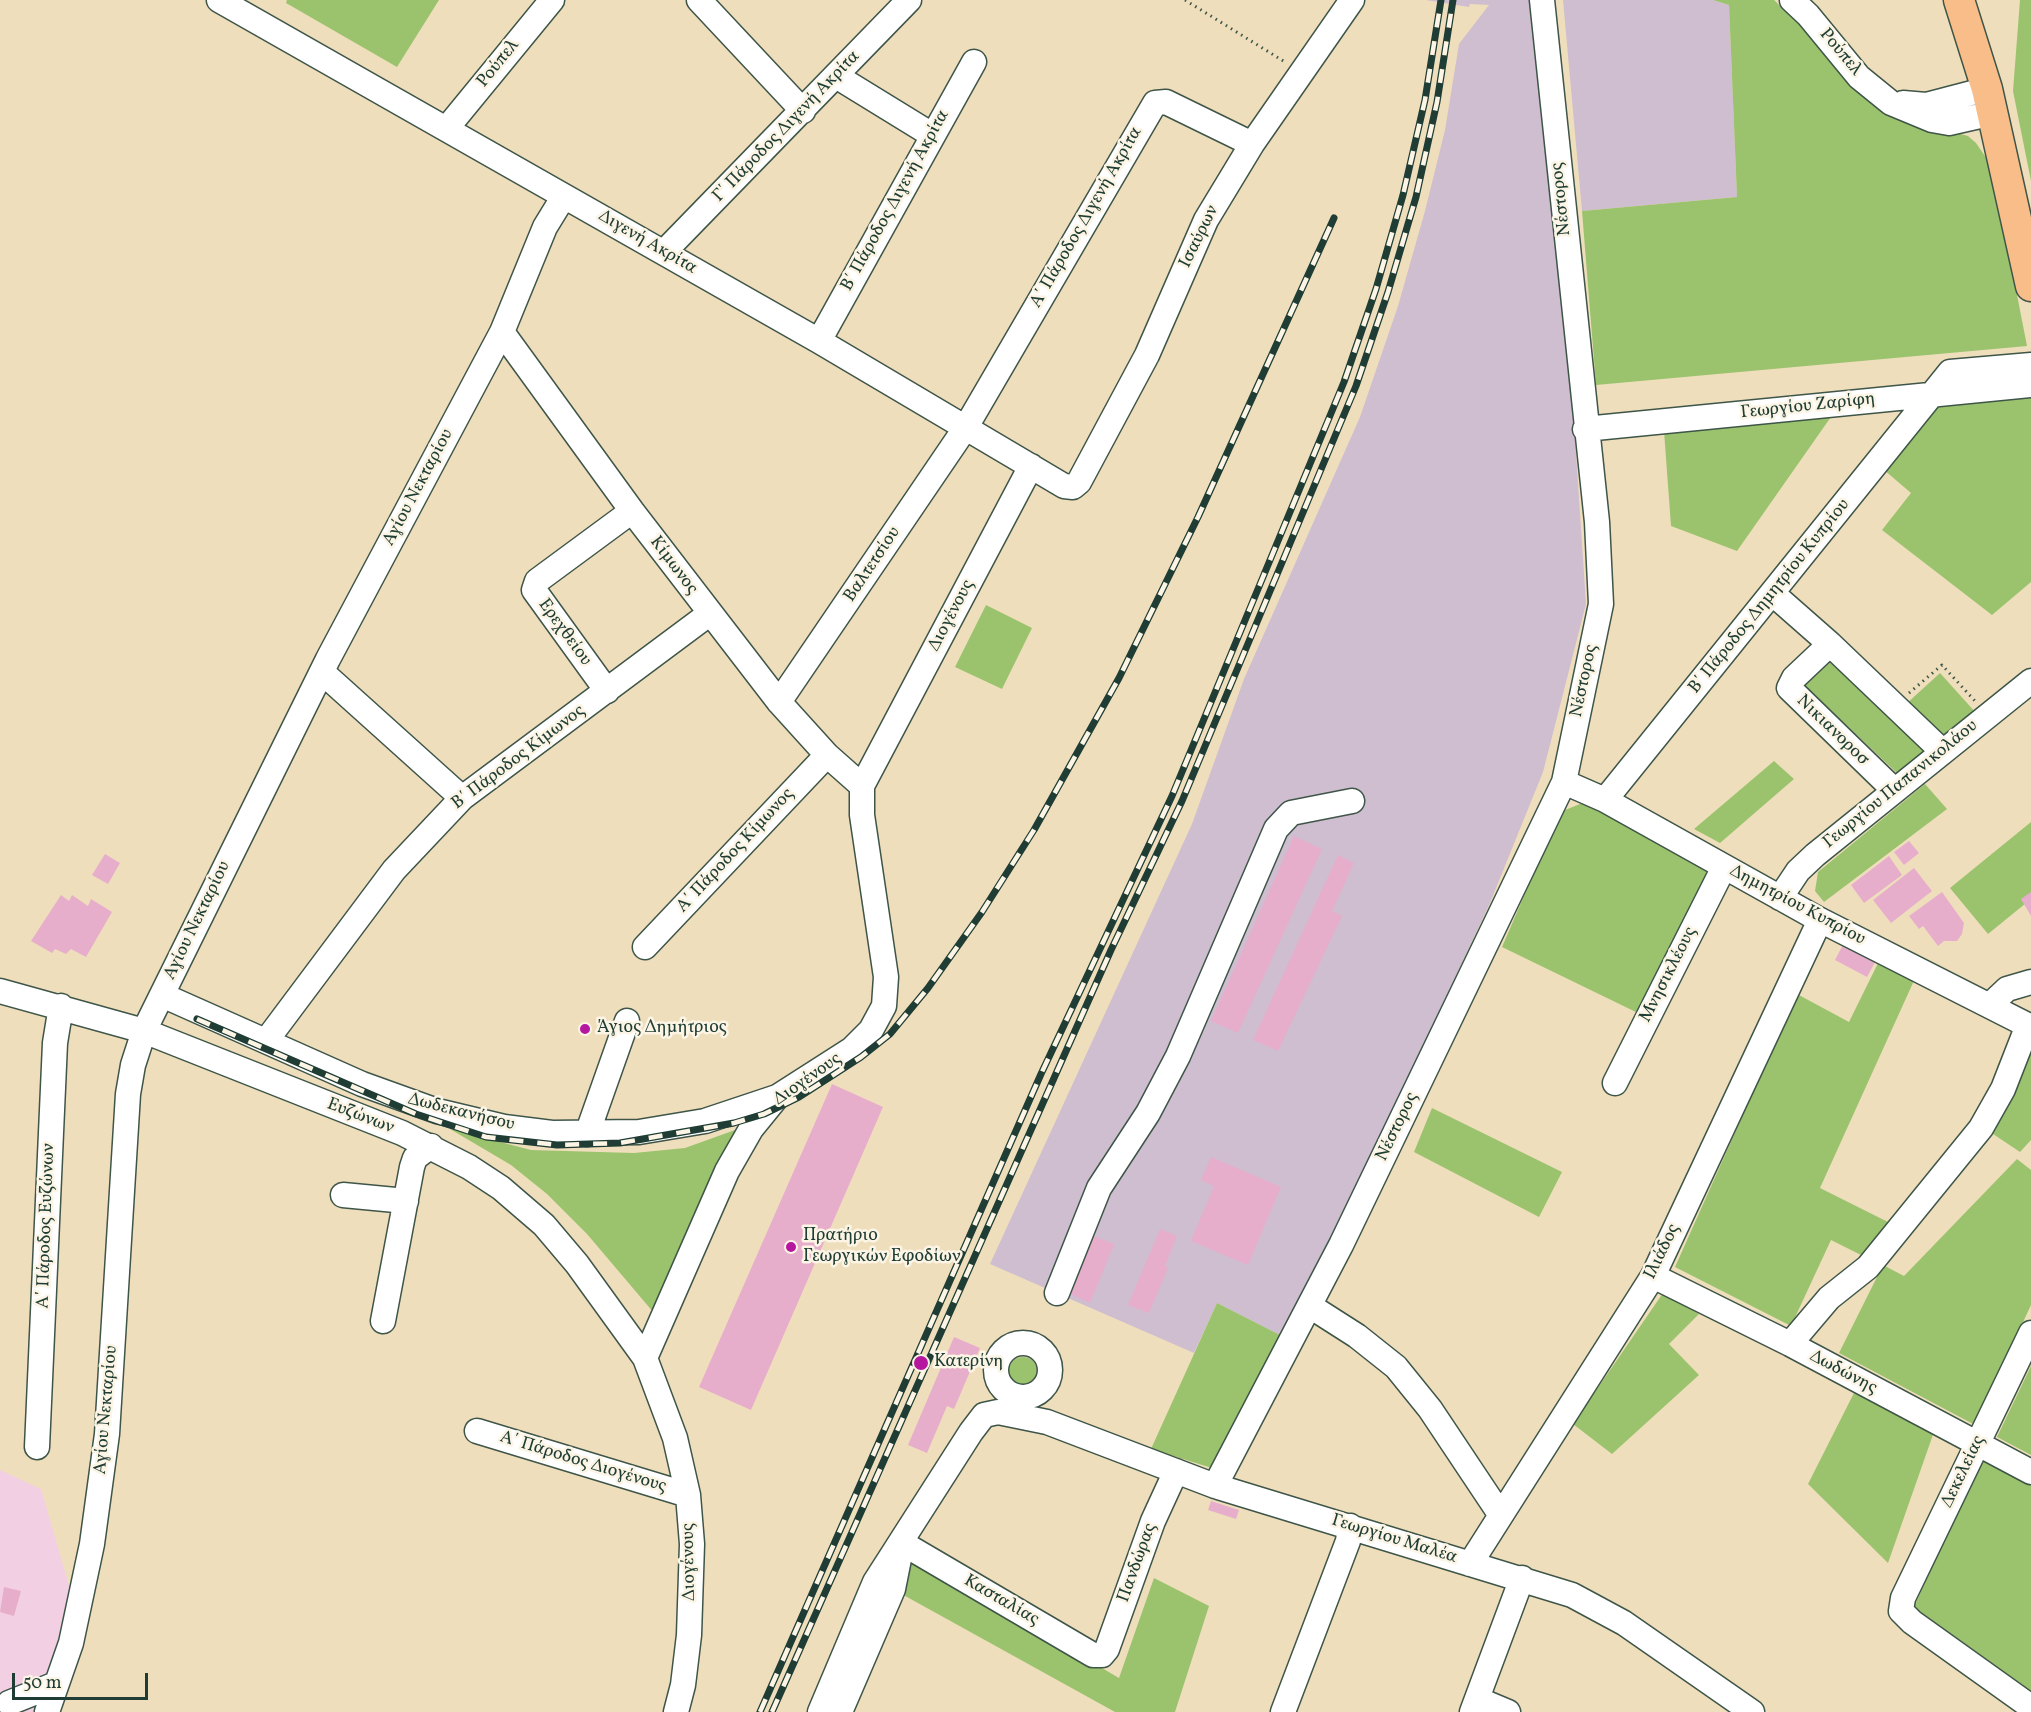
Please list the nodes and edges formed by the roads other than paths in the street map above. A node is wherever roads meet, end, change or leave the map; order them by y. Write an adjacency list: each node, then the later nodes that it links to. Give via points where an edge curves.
1 (552, 0): 13 (street, Ρούπελ)
2 (699, 0): 12 (street)
3 (909, 0): 10 (street, Γ΄ Πάροδος Διγενή Ακρίτα)
4 (1352, 0): 15 (street, Ισαύρων)
5 (1542, 0): 25 (street, Νέστορος)
6 (1792, 0): 11 (street, Ρούπελ, via 1859,77 1891,103 1949,123)
7 (1959, 0): 11 (main road)
8 (233, 3): 13 (street, Διγενή Ακρίτα)
9 (974, 62): 14 (street, Β΄ Πάροδος Διγενή Ακρίτα)
10 (836, 76): 12 (street, Γ΄ Πάροδος Διγενή Ακρίτα); 14 (street)
11 (1990, 101): 18 (main road)
12 (803, 111): 17 (street, Γ΄ Πάροδος Διγενή Ακρίτα)
13 (447, 128): 16 (street, Διγενή Ακρίτα)
14 (932, 135): 20 (street, Β΄ Πάροδος Διγενή Ακρίτα)
15 (1252, 144): 24 (street, Α΄ Πάροδος Διγενή Ακρίτα, via 1166,102 1155,103); 27 (street, Ισαύρων, via 1206,220 1146,355)
16 (564, 196): 17 (street, Διγενή Ακρίτα); 19 (street, Αγίου Νεκταρίου, via 545,227)
17 (664, 252): 20 (street, Διγενή Ακρίτα)
18 (2031, 286)
19 (501, 332): 28 (street, Κίμωνος); 32 (street, Αγίου Νεκταρίου)
20 (819, 341): 24 (street, Διγενή Ακρίτα)
21 (2031, 365): 23 (street, Β΄ Πάροδος Δημητρίου Κυπρίου, via 1950,372)
22 (2031, 385): 23 (street, Γεωργίου Ζαρίφη)
23 (1934, 394): 25 (street, Γεωργίου Ζαρίφη); 29 (street, Β΄ Πάροδος Δημητρίου Κυπρίου)
24 (966, 427): 26 (street, Διγενή Ακρίτα); 35 (street, Βαλτετσίου)
25 (1585, 429): 38 (street, Νέστορος, via 1597,522 1601,604)
26 (1031, 465): 27 (street, Διγενή Ακρίτα, via 1064,486); 39 (street, Διογένους)
27 (1073, 487)
28 (632, 511): 30 (street, Κίμωνος); 34 (street, Ερεχθείου, via 537,580 534,590)
29 (1772, 593): 31 (street); 42 (street, Β΄ Πάροδος Δημητρίου Κυπρίου)
30 (709, 614): 34 (street, Β΄ Πάροδος Κίμωνος); 35 (street, Κίμωνος)
31 (1830, 644): 36 (street); 40 (street, Νικιανοροσ, via 1794,678 1790,688)
32 (322, 672): 41 (street); 50 (street, Αγίου Νεκταρίου)
33 (2031, 681): 36 (street, Γεωργίου Παπανικολάου)
34 (607, 691): 41 (street, Β΄ Πάροδος Κίμωνος)
35 (779, 702): 37 (street, Κίμωνος)
36 (1942, 752): 40 (street, Γεωργίου Παπανικολάου)
37 (827, 755): 39 (street, Κίμωνος); 47 (street, Α΄ Πάροδος Κίμωνος)
38 (1564, 782): 42 (street, Δημητρίου Κυπρίου); 65 (street, Νέστορος)
39 (862, 786): 58 (street, Διογένους, via 862,815 886,977 884,1006 871,1030 852,1050)
40 (1894, 790): 45 (street, Γεωργίου Παπανικολάου, via 1815,855)
41 (462, 798): 56 (street, Β΄ Πάροδος Κίμωνος, via 394,870)
42 (1605, 800): 44 (street, Δημητρίου Κυπρίου)
43 (1352, 801): 64 (street, via 1291,813 1276,829 1178,1056 1148,1113 1099,1188)
44 (1724, 867): 45 (street, Δημητρίου Κυπρίου); 57 (street, Μνησικλέους)
45 (1780, 898): 46 (street, Δημητρίου Κυπρίου)
46 (1820, 920): 51 (street, Δημητρίου Κυπρίου); 63 (street, Ιλιάδος)
47 (645, 947)
48 (2031, 982): 51 (street, via 2007,989)
49 (0, 991): 52 (street, Ευζώνων)
50 (162, 995): 55 (street, Αγίου Νεκταρίου); 56 (street, Δωδεκανήσου)
51 (1990, 1005): 54 (street, Δημητρίου Κυπρίου)
52 (61, 1006): 55 (street, Ευζώνων); 76 (street, Α΄ Πάροδος Ευζώνων, via 55,1043)
53 (627, 1021): 59 (street)
54 (2029, 1026): 68 (street, via 2003,1089 1981,1128 1868,1267 1828,1298)
55 (144, 1031): 60 (street, Ευζώνων); 87 (street, Αγίου Νεκταρίου, via 128,1094 107,1434 92,1545 71,1643)
56 (266, 1041): 59 (street, Δωδεκανήσου, via 362,1084 436,1111 504,1126)
57 (1615, 1083)
58 (777, 1097): 59 (street, Δωδεκανήσου, via 705,1121 639,1132); 69 (street, Διογένους, via 751,1129 727,1172)
59 (587, 1134)
60 (431, 1146): 62 (street, via 415,1158); 69 (street, Ευζώνων, via 501,1188 544,1225)
61 (343, 1195): 62 (street)
62 (406, 1201): 66 (street)
63 (1653, 1276): 68 (street, Δωδώνης); 81 (street, Ιλιάδος)
64 (1057, 1293)
65 (1310, 1306): 79 (street, Νέστορος); 81 (street, via 1396,1367 1430,1409)
66 (383, 1321)
67 (2031, 1333): 75 (street, Δεκελείας)
68 (1790, 1344): 75 (street, Δωδώνης)
69 (645, 1358): 80 (street, Διογένους, via 675,1437)
70 (1004, 1390): 71 (street, via 1026,1397); 71 (street, via 997,1377 998,1359 1008,1347 1026,1343 1044,1352 1049,1361 1049,1380); 72 (street)
71 (1039, 1392): 72 (street); 73 (street)
72 (1013, 1413): 73 (street, Γεωργίου Μαλέα); 83 (street, via 984,1415)
73 (1047, 1422): 77 (street, Γεωργίου Μαλέα)
74 (477, 1431): 80 (street, Α΄ Πάροδος Διογένους)
75 (1978, 1444): 78 (street, Δωδώνης); 90 (street, Δεκελείας, via 1903,1598 1901,1611)
76 (37, 1447)
77 (1176, 1471): 79 (street, Γεωργίου Μαλέα); 86 (street, Πανδώρας)
78 (2031, 1472)
79 (1215, 1485): 82 (street, Γεωργίου Μαλέα)
80 (688, 1495): 92 (street, Διογένους, via 691,1600 683,1685)
81 (1500, 1514): 84 (street, Ιλιάδος)
82 (1350, 1526): 84 (street, Γεωργίου Μαλέα); 95 (street, via 1348,1541)
83 (902, 1543): 86 (street, Κασταλίας, via 1093,1655); 93 (street, via 876,1582); 94 (street, via 892,1589)
84 (1470, 1564): 85 (street, Γεωργίου Μαλέα)
85 (1522, 1578): 89 (street); 97 (street, Γεωργίου Μαλέα, via 1601,1609)
86 (1102, 1654)
87 (56, 1684): 88 (street); 91 (street, Αγίου Νεκταρίου)
88 (8, 1703)
89 (1475, 1706): 96 (street)
90 (2031, 1707)
91 (47, 1712)
92 (676, 1712)
93 (820, 1712)
94 (840, 1712)
95 (1283, 1712)
96 (1508, 1712)
97 (1752, 1712)

